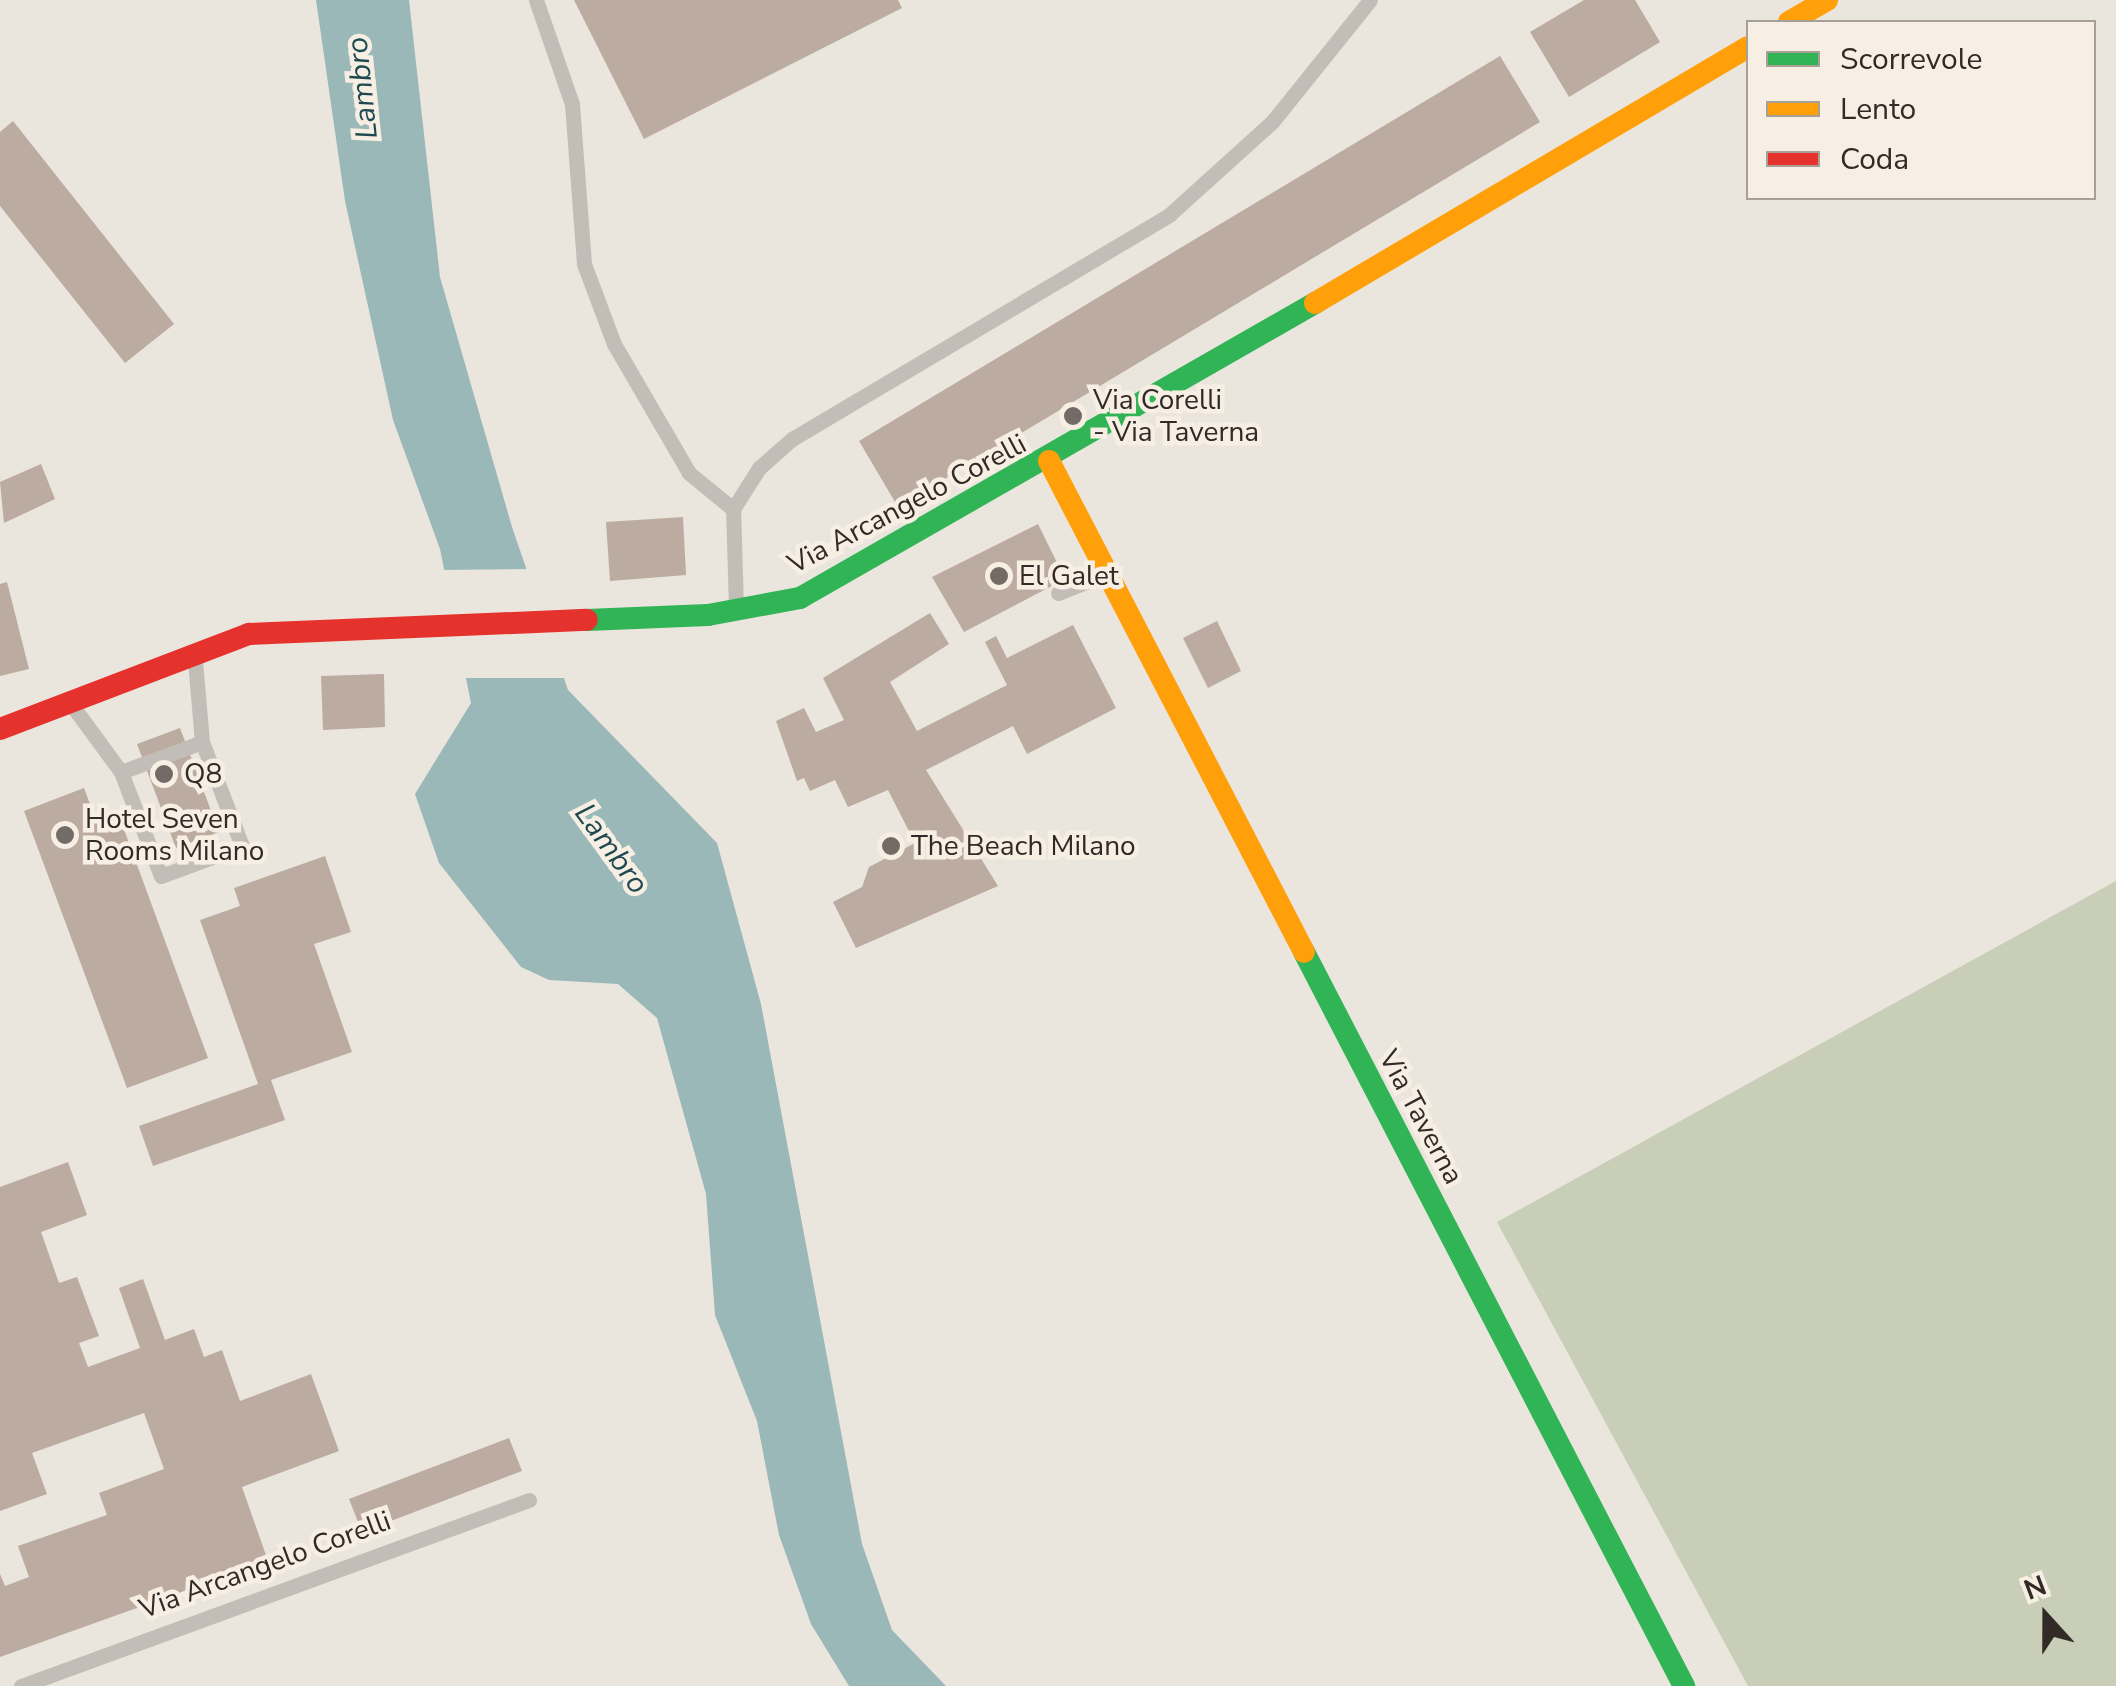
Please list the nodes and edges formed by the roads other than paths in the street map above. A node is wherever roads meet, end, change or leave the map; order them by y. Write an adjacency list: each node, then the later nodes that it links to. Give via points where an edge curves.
1 (536, 0): 7 (lane, via 572,104 584,264 614,344 689,473)
2 (1370, 0): 7 (lane, via 1272,122 1169,214 792,439)
3 (1827, 0): 4 (street)
4 (1792, 20)
5 (1746, 47): 6 (street, Via Arcangelo Corelli)
6 (1049, 462): 8 (street, Via Taverna); 10 (street, Via Arcangelo Corelli, via 800,598)
7 (733, 509): 10 (lane)
8 (1104, 575): 9 (lane); 18 (street, Via Taverna)
9 (1058, 593)
10 (736, 612): 11 (street, Via Arcangelo Corelli, via 249,634)
11 (194, 648): 12 (street, Via Arcangelo Corelli); 14 (lane)
12 (69, 700): 13 (street, Via Arcangelo Corelli); 15 (lane)
13 (0, 729)
14 (202, 742): 15 (lane); 15 (lane, via 242,846 161,876)
15 (122, 772)
16 (529, 1500): 17 (lane, Via Arcangelo Corelli)
17 (21, 1686)
18 (1684, 1686)

